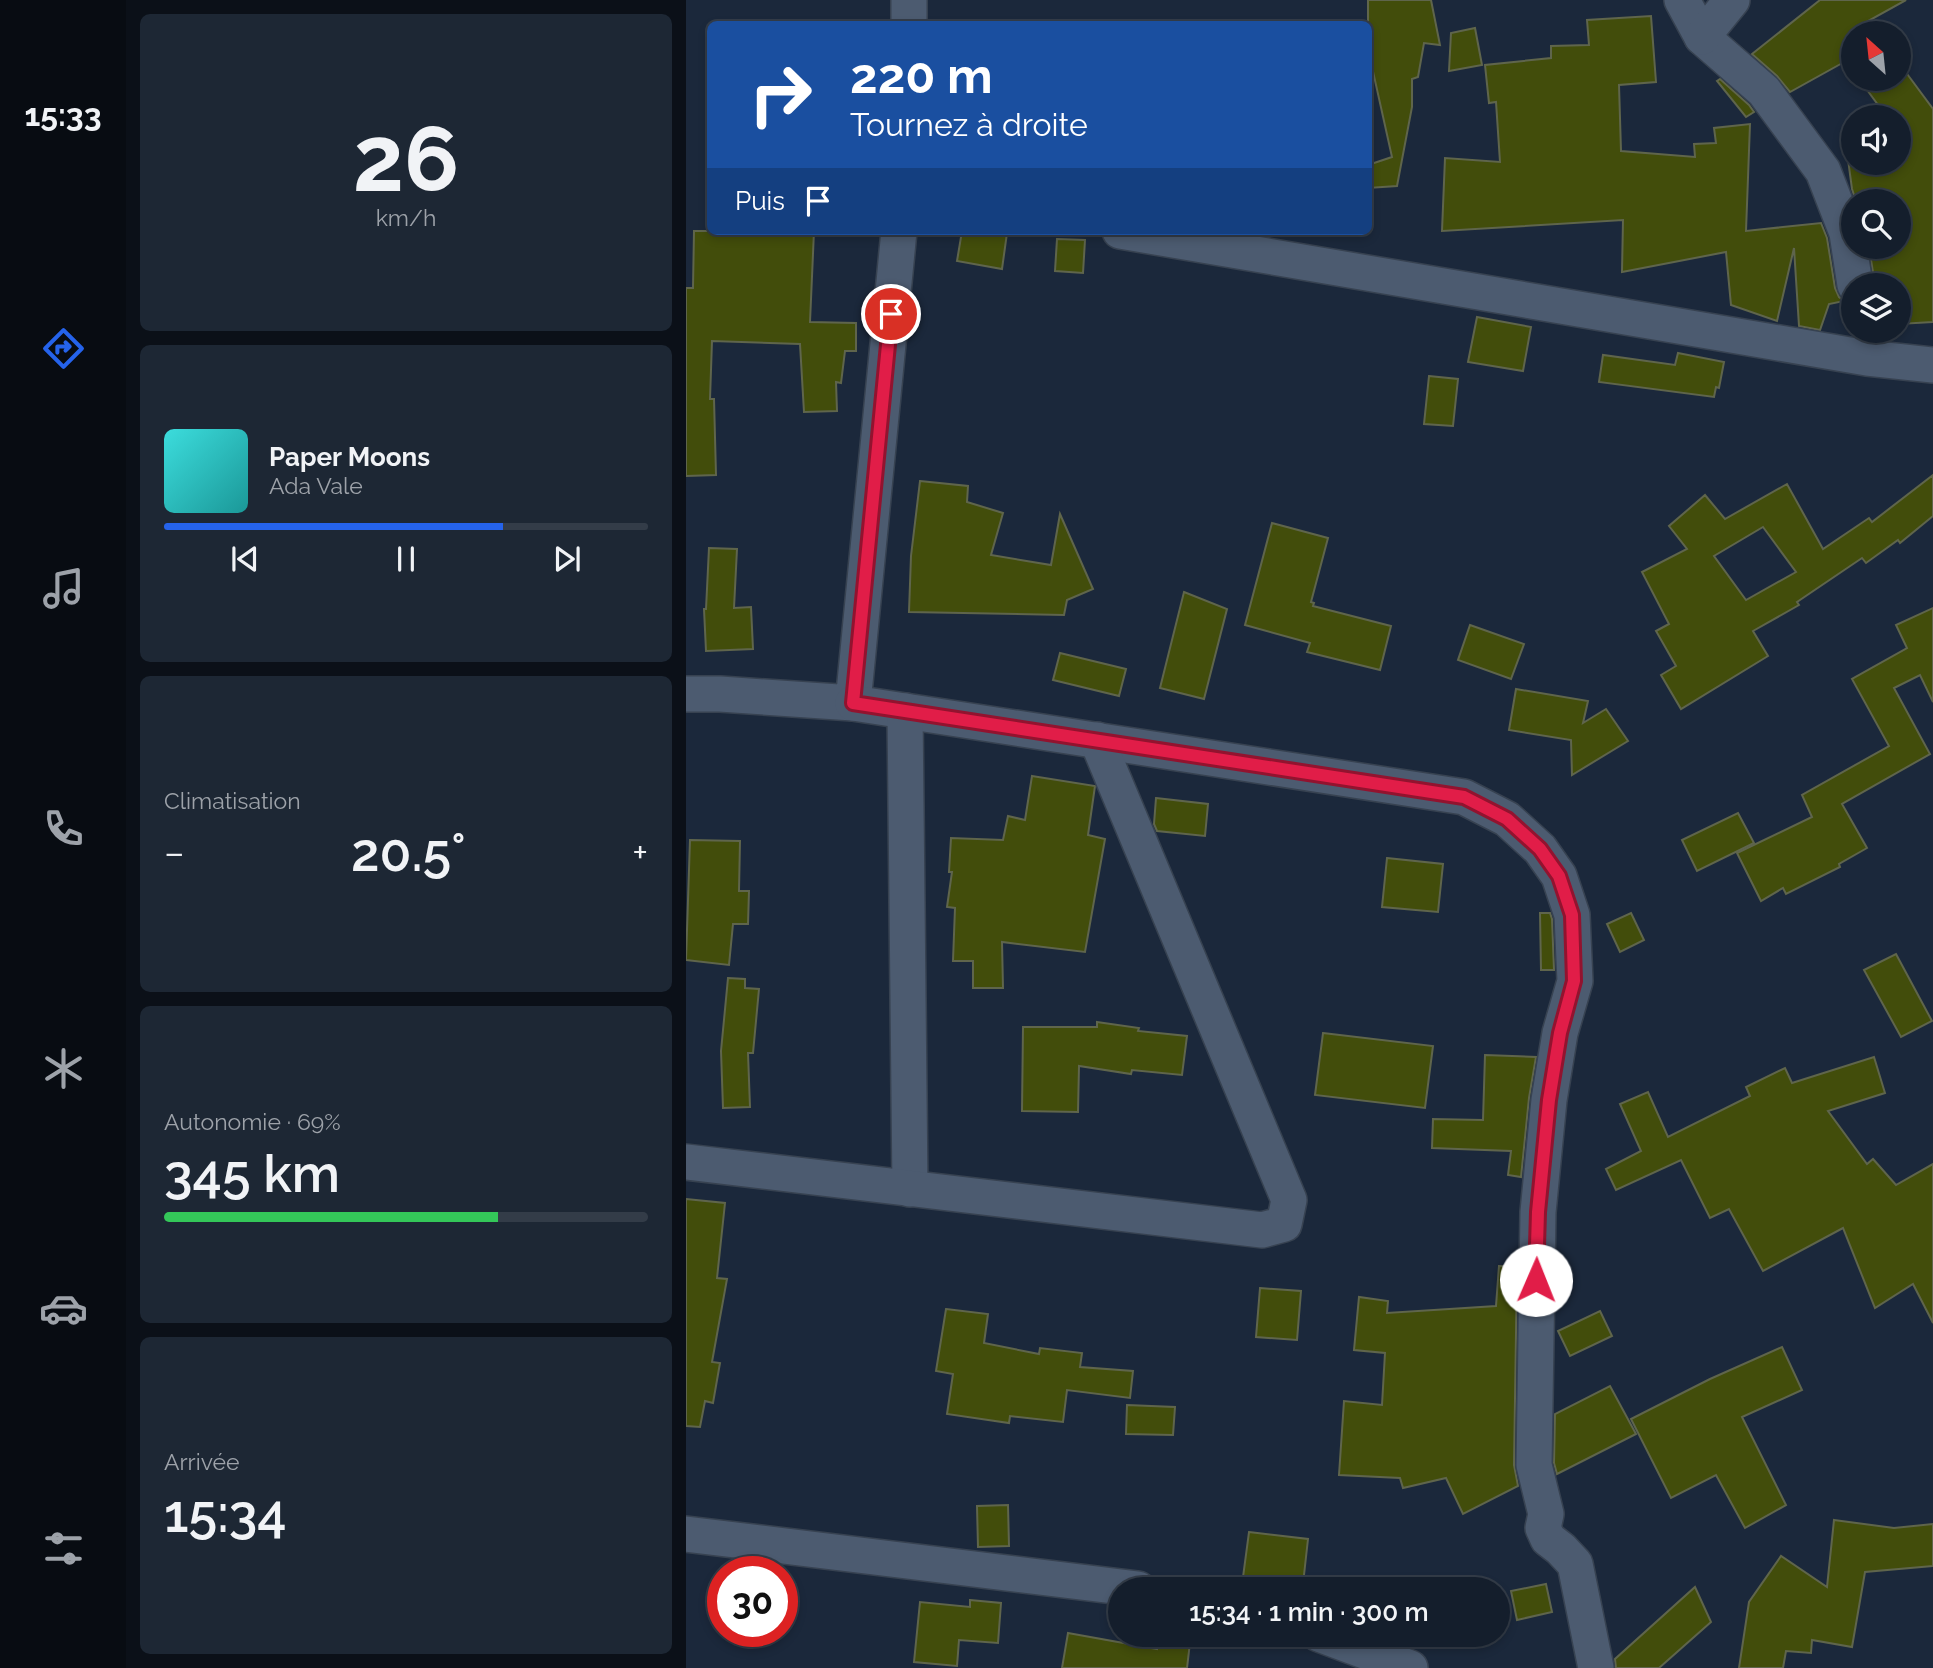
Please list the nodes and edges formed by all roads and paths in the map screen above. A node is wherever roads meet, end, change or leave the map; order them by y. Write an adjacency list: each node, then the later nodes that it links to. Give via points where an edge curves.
1 (909, 0): 4 (street)
2 (1682, 0): 5 (street)
3 (1732, 0): 5 (street)
4 (909, 21)
5 (1702, 37): 8 (street, via 1764,91 1823,171 1847,233)
6 (899, 235): 12 (street)
7 (1146, 235): 9 (street)
8 (1853, 273)
9 (1865, 345): 10 (street)
10 (1933, 365)
11 (686, 694): 12 (street)
12 (853, 703): 13 (street)
13 (905, 711): 14 (street); 16 (street)
14 (1097, 740): 16 (street, via 1289,1200 1284,1224 1262,1230); 21 (street, via 1464,797 1507,819 1540,849 1559,876 1572,915 1574,981 1551,1087 1538,1212 1534,1465 1546,1514 1543,1528 1548,1539 1575,1564)
15 (686, 1163): 16 (street)
16 (910, 1189)
17 (686, 1534): 18 (street)
18 (1108, 1585)
19 (1354, 1647): 20 (street)
20 (1410, 1668)
21 (1597, 1668)

